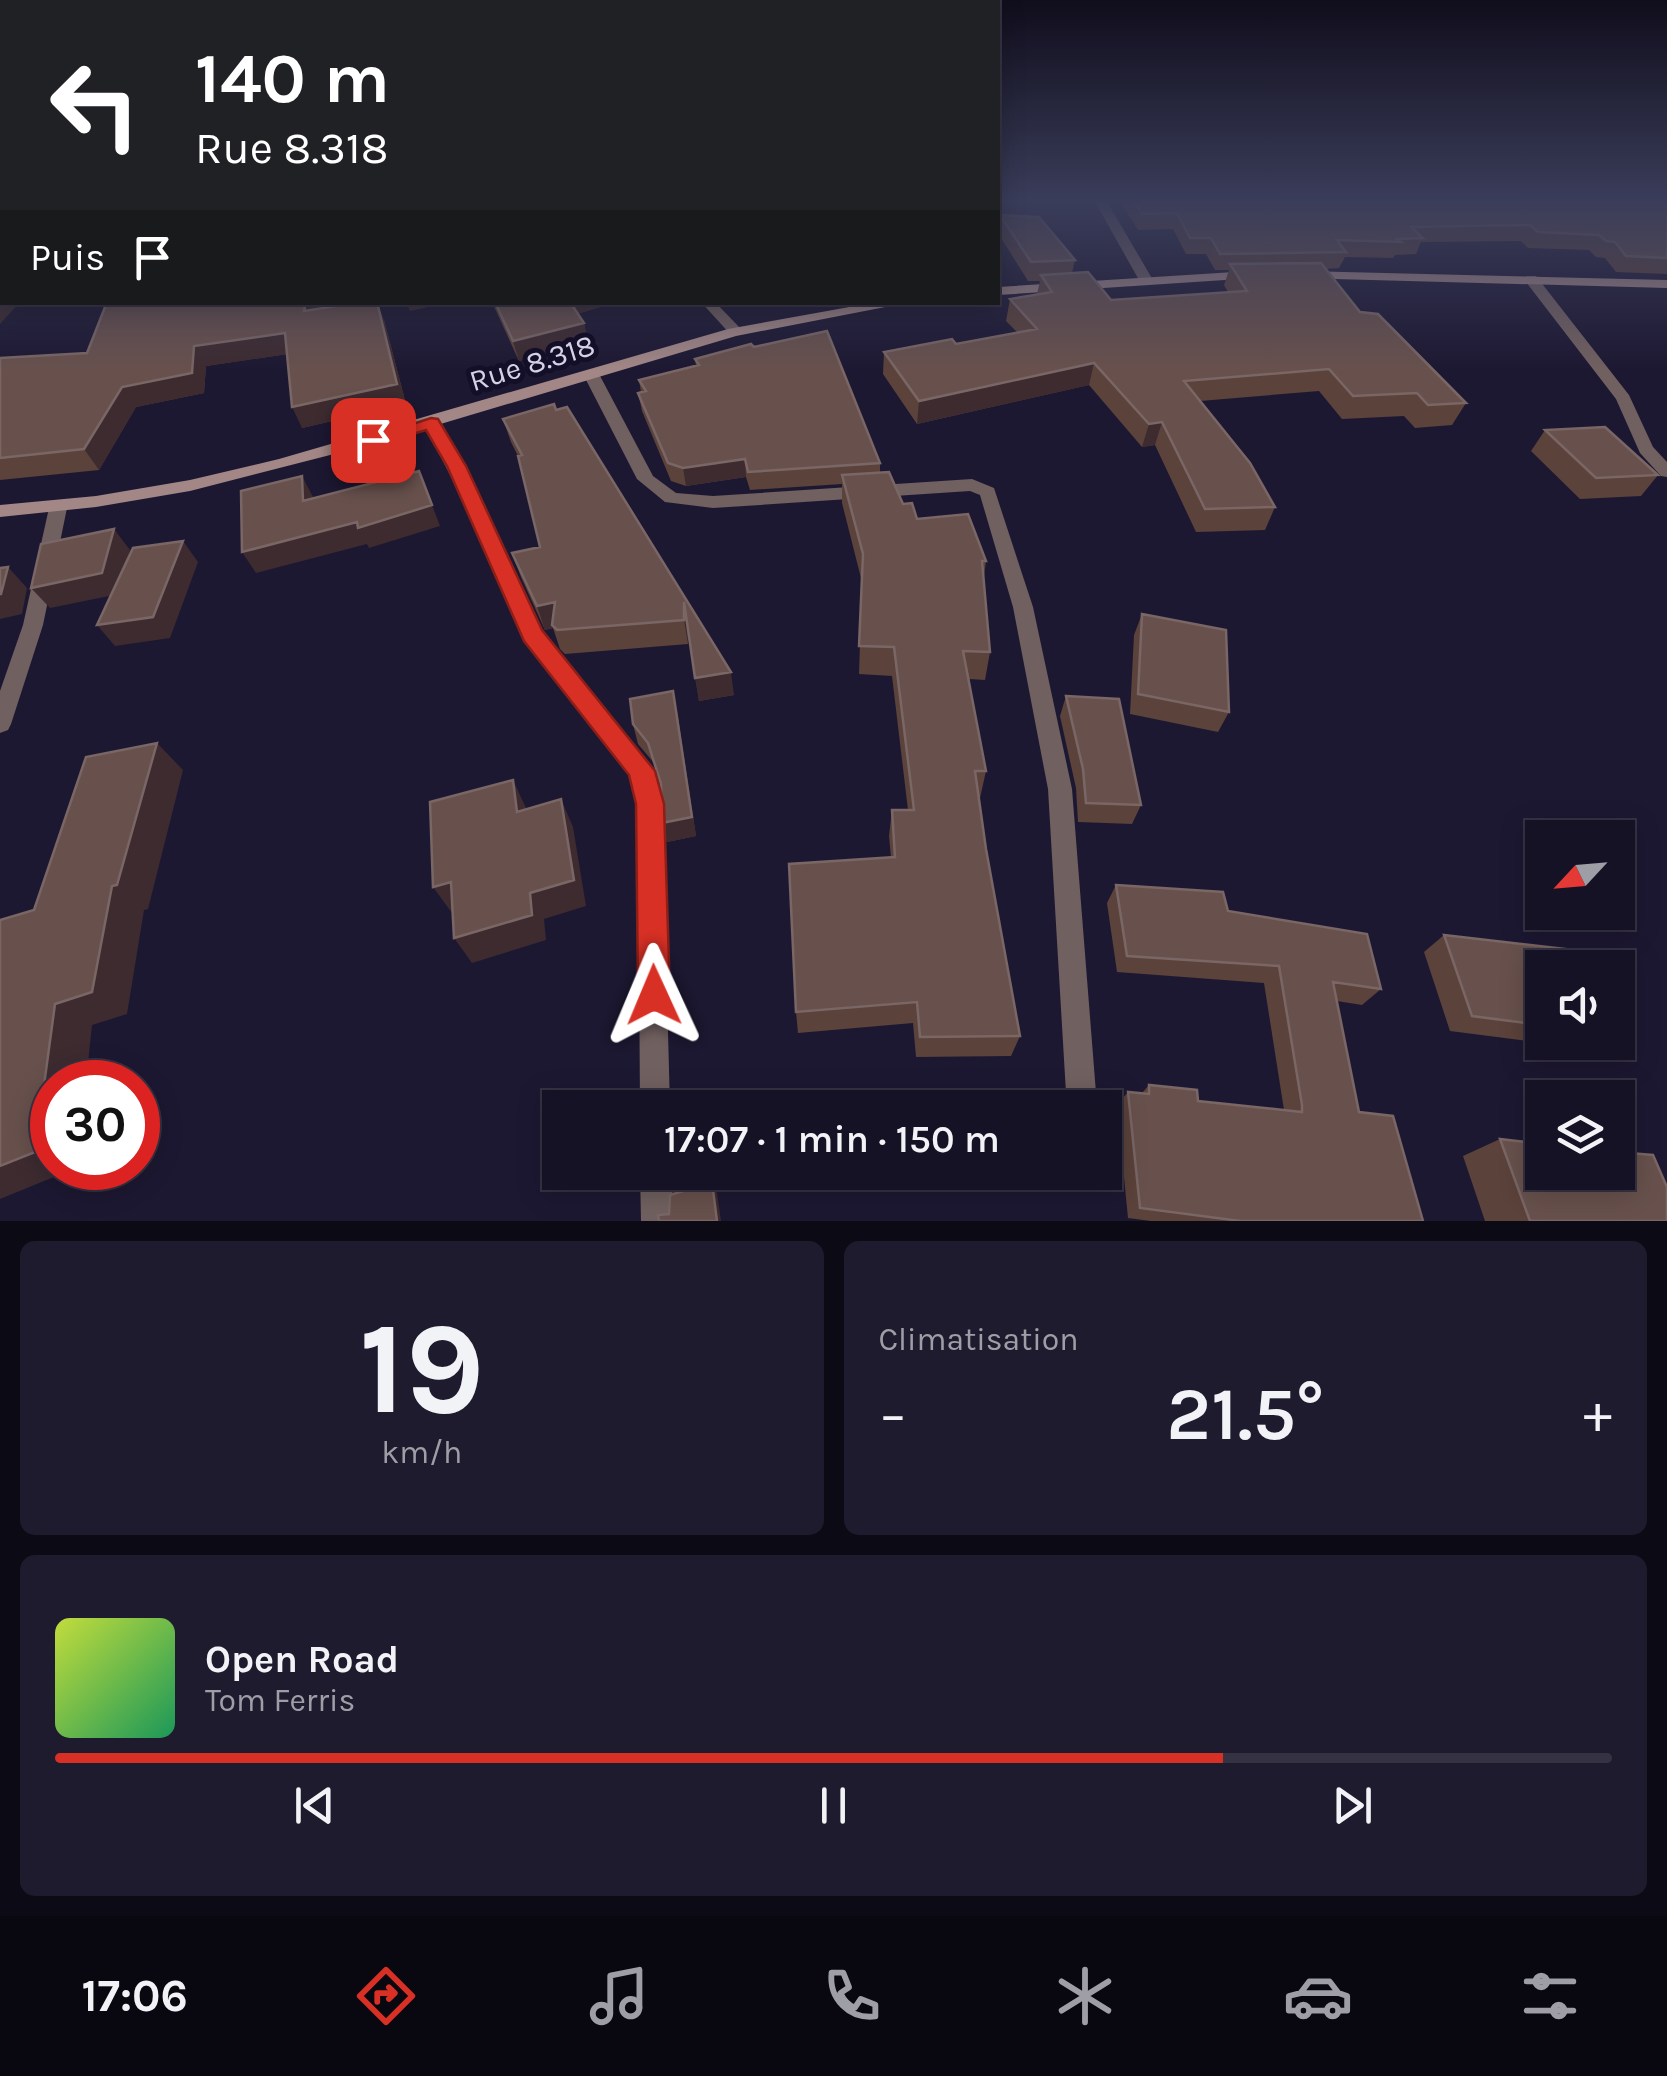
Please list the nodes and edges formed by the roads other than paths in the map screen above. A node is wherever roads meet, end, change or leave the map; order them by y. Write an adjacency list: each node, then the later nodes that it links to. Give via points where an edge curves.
1 (1133, 257): 5 (street)
2 (1274, 275): 5 (main road)
3 (1293, 275): 4 (main road)
4 (1531, 278): 6 (main road); 13 (street, via 1623,398 1646,450)
5 (1146, 280): 7 (main road)
6 (1667, 284)
7 (1000, 291)
8 (710, 305): 10 (street)
9 (888, 305): 10 (main road, Rue 8.318)
10 (736, 332): 11 (main road, Rue 8.318)
11 (591, 374): 12 (main road, Rue 8.318); 18 (street, via 646,479 671,498 714,502 972,484 988,492 1023,606 1060,788)
12 (431, 423): 14 (main road, Rue 8.318, via 221,482); 17 (street, via 532,635 642,771 650,804)
13 (1667, 472)
14 (58, 508): 15 (main road, Rue 8.318); 16 (street, via 33,625)
15 (0, 511)
16 (0, 724)
17 (656, 1090)
18 (1081, 1090)
19 (656, 1190): 20 (street)
20 (657, 1221)

